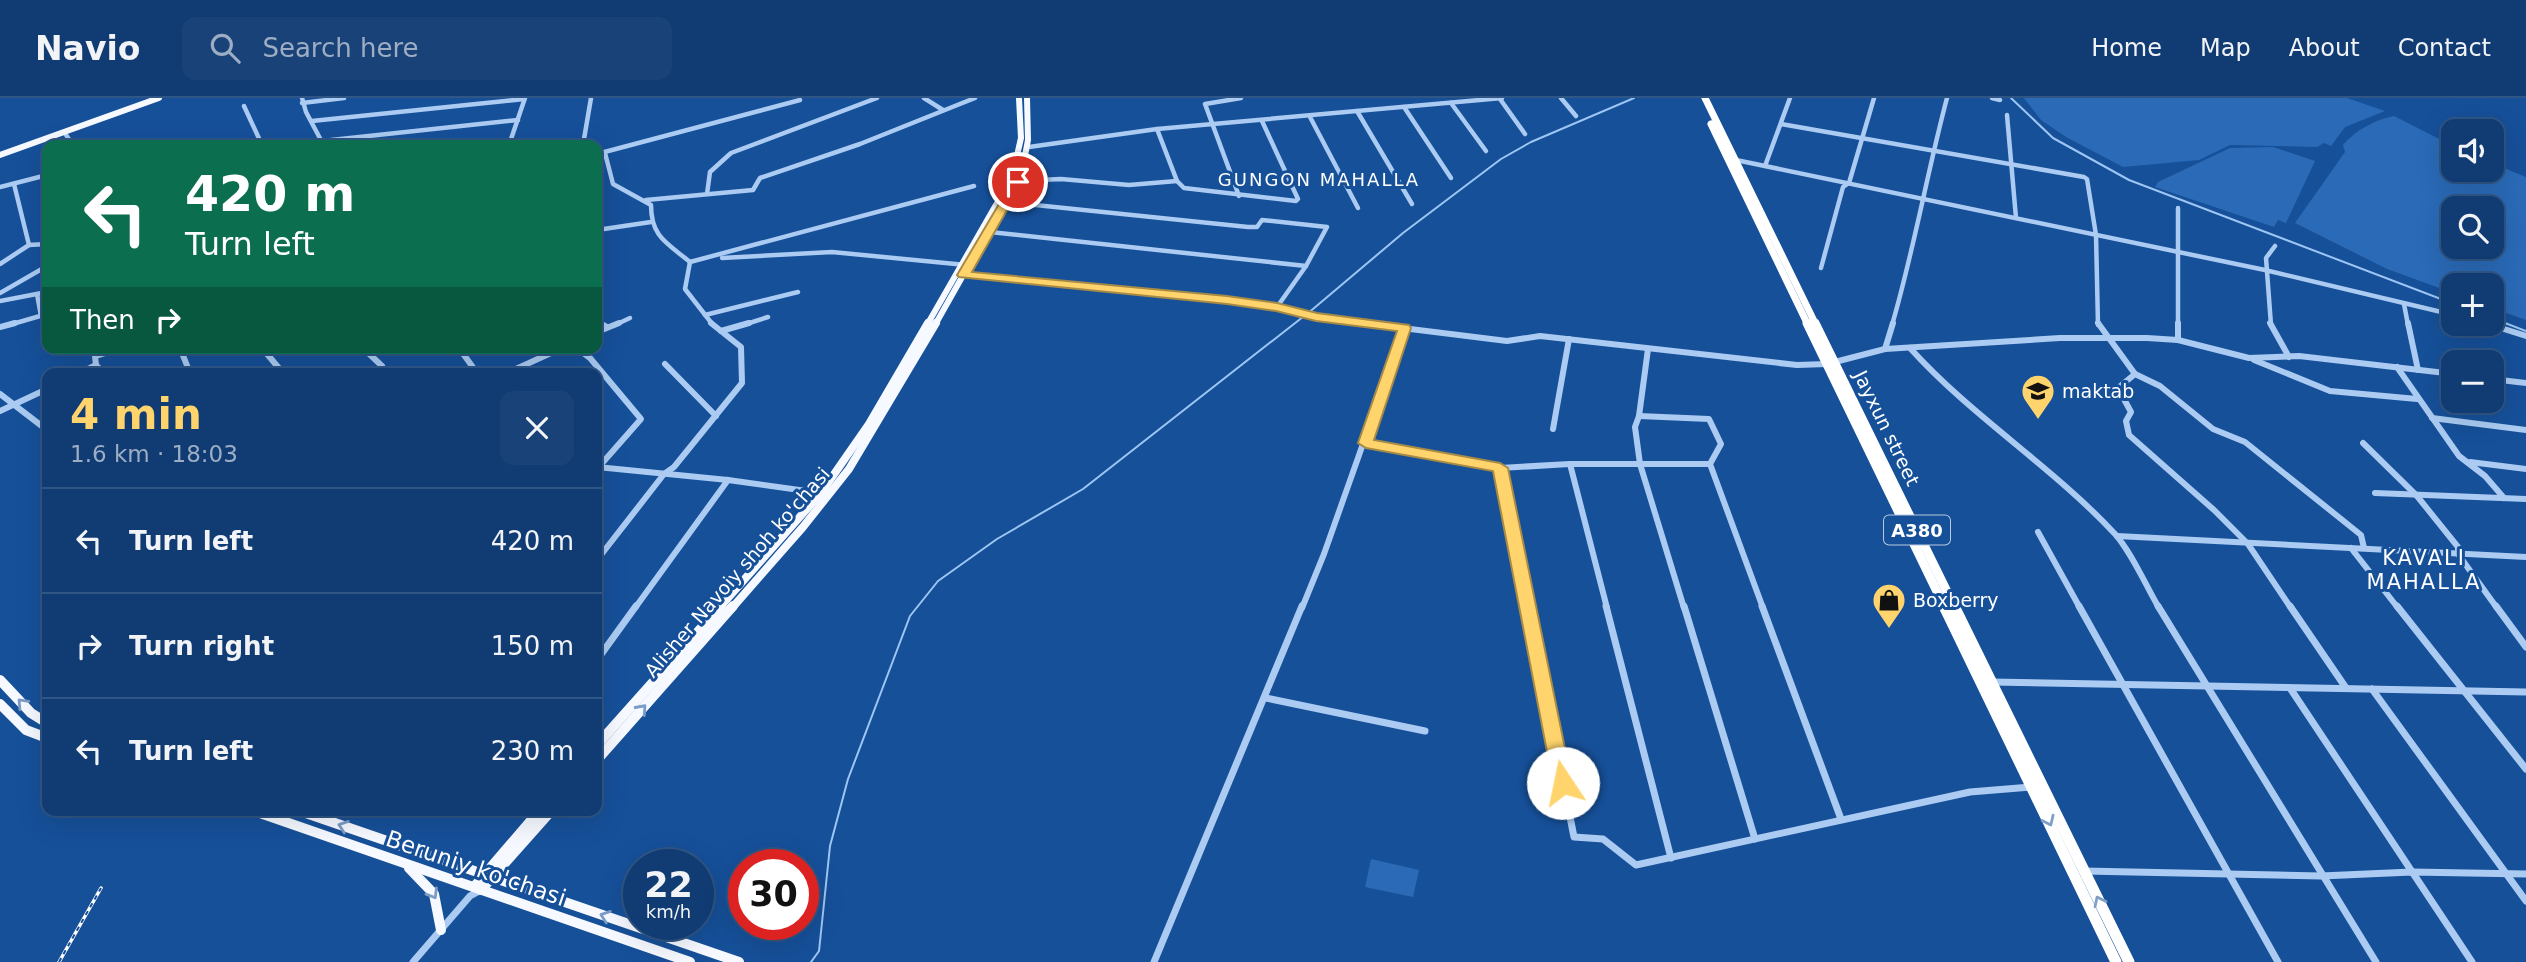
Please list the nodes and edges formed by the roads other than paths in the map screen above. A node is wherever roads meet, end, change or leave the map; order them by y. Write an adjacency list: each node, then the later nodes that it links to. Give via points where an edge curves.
1 (148, 98): 48 (main road)
2 (159, 98): 36 (main road)
3 (344, 98): 21 (street)
4 (524, 98): 30 (street); 31 (street)
5 (591, 98): 44 (street)
6 (877, 98): 62 (street, via 731,153 710,172)
7 (924, 98): 25 (street)
8 (975, 98): 25 (street)
9 (1027, 98): 45 (main road, Alisher Navoiy shoh ko'chasi); 82 (main road, Alisher Navoiy shoh ko'chasi, via 1018,161)
10 (1241, 98): 33 (street, via 1205,104)
11 (1501, 98): 22 (street); 37 (street)
12 (1561, 98): 27 (street)
13 (1698, 98): 123 (highway, Jayxun street / A380)
14 (1705, 98): 51 (highway, Jayxun street / A380)
15 (1790, 98): 34 (street)
16 (1874, 98): 38 (street)
17 (1947, 98): 46 (street)
18 (1992, 98): 20 (street)
19 (800, 100): 50 (street)
20 (2000, 100)
21 (302, 101): 31 (street)
22 (1451, 103): 24 (street); 47 (street)
23 (244, 106): 40 (street)
24 (1404, 107): 26 (street); 55 (street)
25 (943, 110): 62 (street, via 760,178 753,190)
26 (1357, 111): 29 (street); 67 (street)
27 (1576, 116)
28 (2007, 116): 52 (street)
29 (1310, 117): 32 (street); 68 (street)
30 (517, 120): 42 (street); 43 (street)
31 (312, 121): 41 (street)
32 (1262, 121): 33 (street); 63 (street, via 1298,199)
33 (1210, 123): 35 (street); 63 (street)
34 (1781, 124): 38 (street); 53 (street)
35 (1157, 129): 45 (street); 57 (street)
36 (64, 132): 39 (street); 48 (main road)
37 (1525, 134)
38 (1863, 138): 46 (street); 58 (street)
39 (70, 140)
40 (260, 140)
41 (322, 140)
42 (348, 140)
43 (510, 140)
44 (584, 140)
45 (1029, 147): 56 (main road, Alisher Navoiy shoh ko'chasi)
46 (1933, 150): 52 (street); 65 (street)
47 (1486, 151)
48 (0, 153)
49 (602, 153): 50 (street)
50 (605, 153): 64 (street, via 613,184)
51 (1736, 160): 53 (street); 123 (highway, Jayxun street / A380)
52 (2009, 164): 70 (street); 74 (street, via 2087,179)
53 (1765, 166): 58 (street)
54 (42, 176): 59 (street)
55 (1451, 178)
56 (1018, 181): 57 (street, via 1060,179 1129,185); 66 (main road, Alisher Navoiy shoh ko'chasi)
57 (1177, 181): 63 (street, via 1193,191)
58 (1849, 183): 65 (street); 84 (street, via 1843,187)
59 (14, 184): 61 (street); 76 (street)
60 (974, 186): 79 (street)
61 (0, 187)
62 (707, 194): 64 (street)
63 (1239, 196)
64 (646, 200): 71 (street, via 651,205)
65 (1924, 200): 70 (street); 114 (street)
66 (1006, 202): 73 (main road, Alisher Navoiy shoh ko'chasi); 83 (street, via 1248,227 1257,227 1262,220 1327,227)
67 (1412, 204)
68 (1358, 208)
69 (2178, 208): 78 (street)
70 (2016, 218): 74 (street)
71 (651, 222): 72 (street); 80 (street, via 656,234)
72 (602, 229)
73 (990, 232): 82 (main road, Alisher Navoiy shoh ko'chasi); 83 (street)
74 (2096, 235): 78 (street); 110 (street, via 2098,326)
75 (42, 244): 76 (street)
76 (29, 245): 81 (street)
77 (2275, 246): 86 (street, via 2266,258)
78 (2179, 253): 86 (street); 111 (street)
79 (713, 258): 80 (street); 82 (street, via 832,252)
80 (690, 262): 97 (street, via 685,289)
81 (0, 264)
82 (965, 265): 87 (main road, Alisher Navoiy shoh ko'chasi)
83 (1306, 266): 94 (street)
84 (1821, 268)
85 (42, 270): 89 (street)
86 (2265, 270): 93 (street); 121 (street, via 2269,321)
87 (960, 274): 94 (street); 162 (main road, Alisher Navoiy shoh ko'chasi, via 869,424); 192 (main road, Alisher Navoiy shoh ko'chasi, one-way to 87, via 849,469)
88 (798, 292): 97 (street)
89 (0, 293)
90 (42, 293): 91 (street)
91 (37, 294): 92 (street); 95 (street)
92 (0, 301)
93 (2404, 304): 96 (street); 133 (street)
94 (1277, 307): 104 (street, via 1316,317)
95 (42, 309)
96 (2441, 313)
97 (705, 315): 107 (street)
98 (42, 316): 102 (street)
99 (768, 317): 107 (street)
100 (630, 318): 103 (street)
101 (602, 324): 103 (street)
102 (0, 327)
103 (607, 327): 106 (street)
104 (1404, 328): 109 (street, via 1507,341 1540,336); 150 (street)
105 (2504, 329): 108 (street)
106 (602, 330)
107 (722, 331): 144 (street, via 741,347 742,383)
108 (2526, 336)
109 (1569, 339): 113 (street); 148 (street)
110 (2106, 339): 111 (street); 112 (street); 136 (street)
111 (2178, 340): 122 (street)
112 (1910, 348): 114 (street); 168 (street, via 1937,378)
113 (1648, 349): 123 (street, via 1759,362); 145 (street)
114 (1885, 349): 123 (street)
115 (102, 354): 120 (street)
116 (267, 354): 130 (street)
117 (370, 354): 126 (street)
118 (549, 354): 131 (street)
119 (585, 354): 132 (street)
120 (96, 356): 125 (street)
121 (2289, 357): 122 (street); 127 (street)
122 (2249, 358): 141 (street, via 2330,391)
123 (1831, 363): 178 (highway, Jayxun street / A380); 194 (highway, Jayxun street / A380)
124 (666, 364): 144 (street)
125 (96, 365): 128 (street); 129 (street)
126 (383, 366)
127 (2397, 367): 133 (street); 141 (street)
128 (90, 368)
129 (99, 368)
130 (278, 368)
131 (520, 368)
132 (599, 368)
133 (2418, 370): 135 (street)
134 (602, 372): 153 (street, via 640,416)
135 (2441, 373)
136 (2135, 374): 169 (street, via 2118,388 2131,412 2126,426 2129,435); 171 (street, via 2160,386 2213,429 2245,442 2361,535)
137 (2504, 380): 138 (street)
138 (2526, 383)
139 (42, 391): 142 (street)
140 (0, 394): 142 (street)
141 (2417, 399): 146 (street)
142 (16, 404): 143 (street); 147 (street)
143 (0, 411)
144 (716, 416): 160 (street)
145 (1639, 416): 155 (street, via 1635,426); 156 (street, via 1709,419 1721,444)
146 (2432, 418): 149 (street); 152 (street, via 2459,456)
147 (42, 426)
148 (1553, 429)
149 (2526, 430)
150 (1366, 443): 158 (street); 186 (street)
151 (2363, 443): 164 (street)
152 (2468, 461): 159 (street); 165 (street)
153 (602, 462)
154 (1570, 464): 155 (street); 158 (street); 201 (street)
155 (1640, 464): 156 (street); 200 (street)
156 (1710, 464): 199 (street)
157 (602, 468): 160 (street)
158 (1500, 468): 201 (street, via 1573,837 1603,839 1636,865)
159 (2526, 469)
160 (664, 474): 161 (street); 172 (street)
161 (728, 480): 162 (street); 176 (street)
162 (821, 493): 191 (main road, Alisher Navoiy shoh ko'chasi)
163 (2375, 493): 164 (street)
164 (2417, 496): 165 (street); 173 (street, via 2458,547)
165 (2504, 498): 166 (street)
166 (2526, 499)
167 (2038, 532): 179 (street)
168 (2117, 536): 169 (street); 180 (street)
169 (2248, 544): 170 (street); 182 (street)
170 (2351, 548): 171 (street); 184 (street)
171 (2364, 548): 173 (street)
172 (602, 554)
173 (2458, 554): 174 (street); 175 (street)
174 (2526, 557)
175 (2526, 647)
176 (602, 653)
177 (0, 680): 188 (main road, one-way to 177)
178 (1992, 682): 179 (street); 203 (highway, Jayxun street / A380)
179 (2124, 684): 180 (street); 204 (street)
180 (2205, 686): 181 (street); 209 (street)
181 (2290, 688): 182 (street); 205 (street)
182 (2346, 688): 183 (street)
183 (2372, 689): 184 (street); 206 (street)
184 (2465, 690): 185 (street); 193 (street)
185 (2526, 692)
186 (1266, 698): 189 (street); 216 (street)
187 (0, 704): 190 (main road, via 26,730)
188 (42, 720)
189 (1425, 731)
190 (42, 735)
191 (602, 739)
192 (602, 754)
193 (2526, 769)
194 (2033, 786): 199 (street, via 1970,792); 217 (highway, Jayxun street / A380, one-way to 217)
195 (268, 816): 202 (main road, Beruniy ko'chasi)
196 (315, 816): 208 (main road, Beruniy ko'chasi, one-way to 196)
197 (535, 816): 208 (main road)
198 (546, 816): 208 (main road)
199 (1841, 819): 200 (street)
200 (1755, 839): 201 (street)
201 (1671, 858)
202 (407, 866): 210 (main road, Beruniy ko'chasi); 212 (main road, one-way to 212, via 437,896)
203 (2084, 871): 204 (street); 218 (highway, Jayxun street / A380, one-way to 203)
204 (2228, 872): 209 (street); 219 (street)
205 (2412, 872): 206 (street); 209 (street); 221 (street)
206 (2506, 874): 207 (street); 211 (street)
207 (2526, 874)
208 (488, 876): 210 (main road); 215 (main road, Beruniy ko'chasi, one-way to 208)
209 (2321, 876): 220 (street)
210 (475, 891): 212 (street); 214 (main road, Beruniy ko'chasi)
211 (2526, 901)
212 (441, 930): 213 (street)
213 (413, 962)
214 (690, 962)
215 (739, 962)
216 (1154, 962)
217 (2116, 962)
218 (2129, 962)
219 (2278, 962)
220 (2376, 962)
221 (2472, 962)

